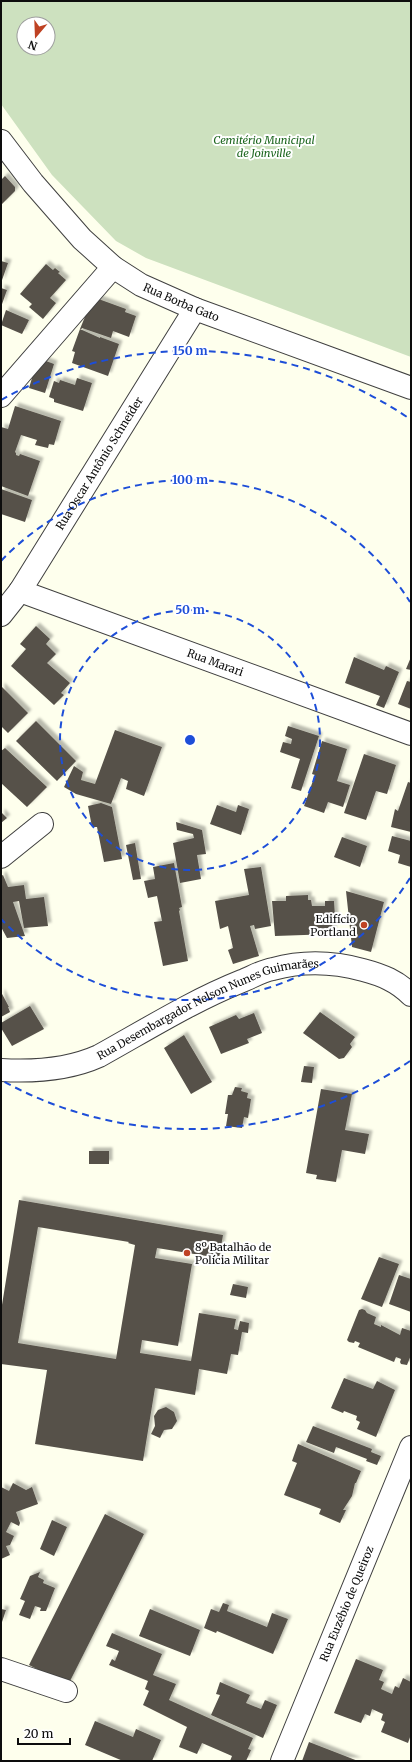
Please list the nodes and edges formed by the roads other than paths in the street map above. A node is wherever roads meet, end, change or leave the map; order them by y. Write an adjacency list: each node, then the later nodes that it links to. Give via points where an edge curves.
1 (1, 141): 2 (street, Rua Borba Gato, via 54,208 82,239)
2 (113, 267): 3 (street, Rua Borba Gato, via 141,285); 5 (street)
3 (195, 308): 4 (street, Rua Borba Gato); 6 (street, Rua Oscar Antônio Schneider)
4 (411, 388)
5 (1, 396)
6 (20, 591): 7 (street, Rua Oscar Antônio Schneider); 8 (street, Rua Marari)
7 (1, 615)
8 (411, 734)
9 (42, 824): 10 (street)
10 (1, 857)
11 (411, 995): 12 (street, Rua Desembargador Nelson Nunes Guimarães, via 388,978 350,966 299,964 272,969 204,997 84,1063 39,1071)
12 (1, 1070)
13 (411, 1448): 16 (street, Rua Euzébio de Queiroz)
14 (1, 1669): 15 (street)
15 (66, 1692)
16 (282, 1761)

